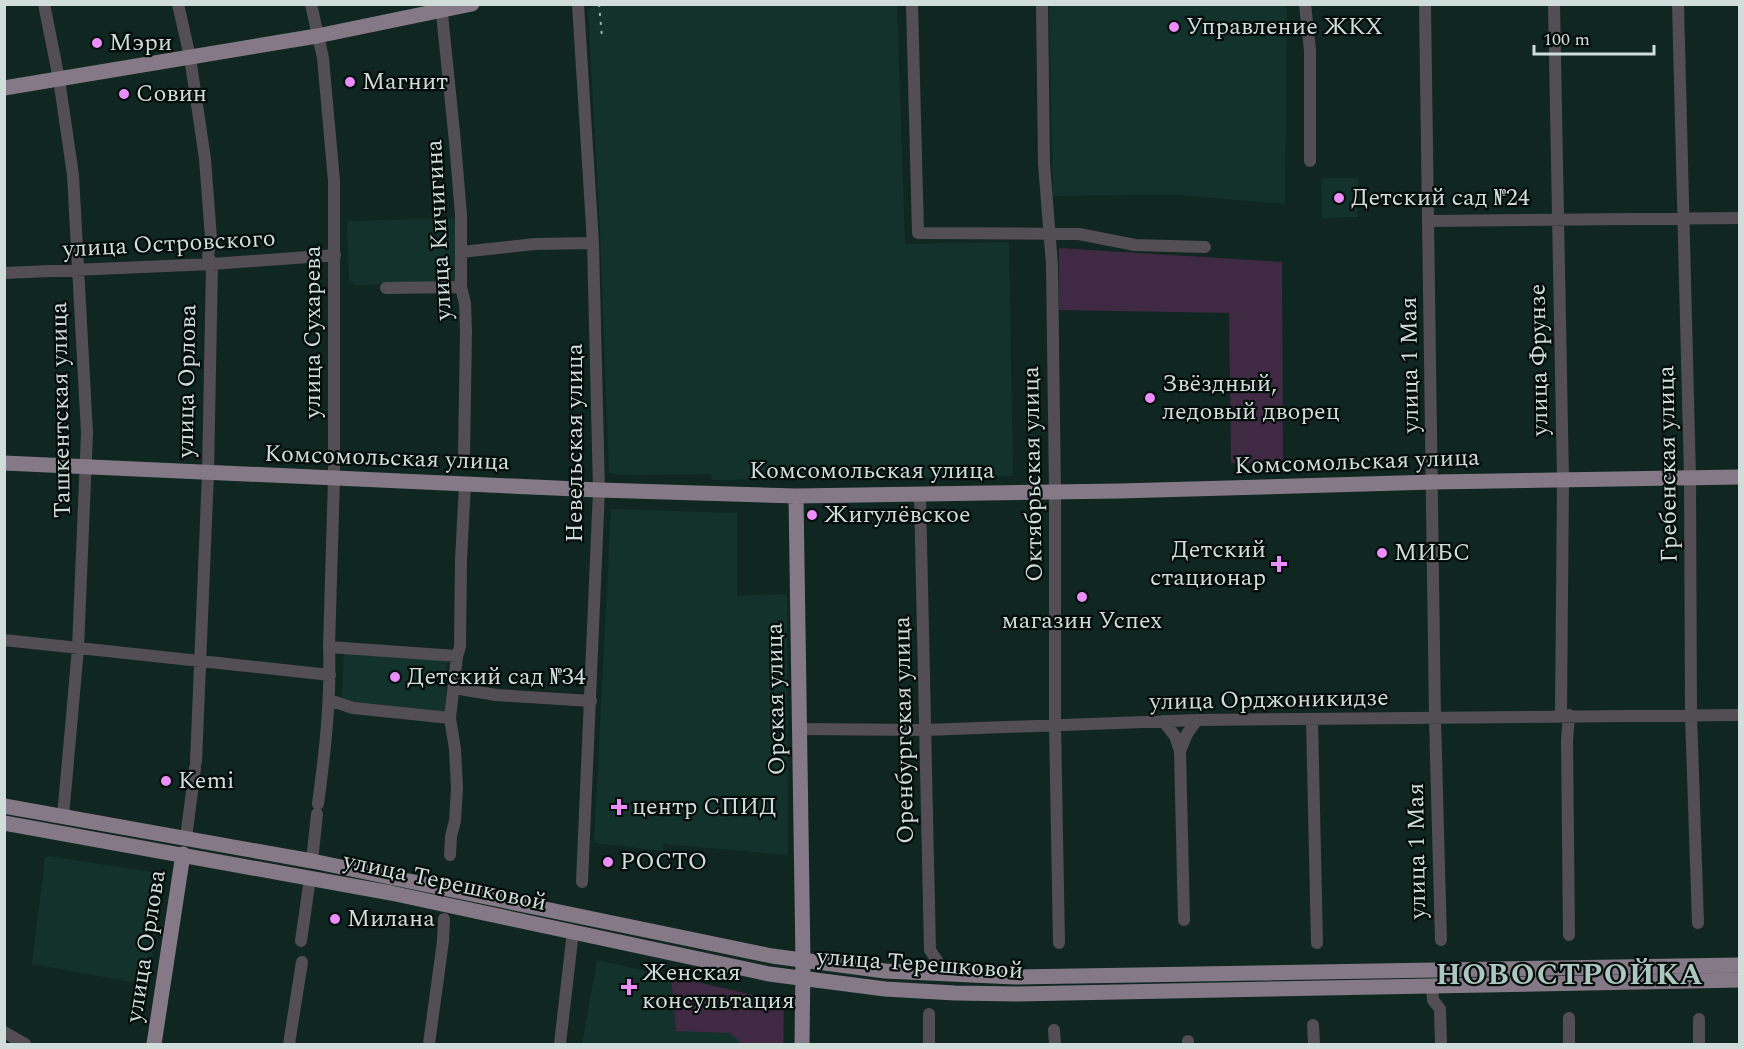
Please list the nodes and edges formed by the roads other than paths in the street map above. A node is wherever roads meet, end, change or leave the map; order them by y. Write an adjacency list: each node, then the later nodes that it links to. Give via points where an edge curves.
1 (44, 4): 15 (street, Ташкентская улица)
2 (178, 4): 14 (street, улица Орлова)
3 (311, 4): 13 (street, улица Сухарева)
4 (472, 4): 12 (main road)
5 (578, 4): 23 (street, Невельская улица)
6 (912, 4): 22 (street, via 918,233)
7 (1042, 4): 22 (street, Октябрьская улица, via 1044,164)
8 (1305, 4): 17 (street, via 1310,50)
9 (1425, 4): 21 (street, улица 1 Мая)
10 (1554, 4): 19 (street, улица Фрунзе)
11 (1678, 4): 20 (street, Гребенская улица)
12 (441, 7): 13 (main road); 25 (street, улица Кичигина)
13 (317, 36): 14 (main road); 26 (street, улица Сухарева, via 332,142)
14 (190, 57): 15 (main road); 27 (street, улица Орлова, via 205,159 211,238 208,256)
15 (59, 79): 16 (main road); 28 (street, Ташкентская улица, via 73,175)
16 (4, 88)
17 (1310, 161)
18 (1740, 218): 20 (street)
19 (1557, 219): 20 (street); 21 (street); 39 (street, улица Фрунзе)
20 (1684, 219): 36 (street, Гребенская улица)
21 (1429, 221): 40 (street, улица 1 Мая)
22 (1050, 235): 24 (street, via 1079,234 1135,245); 43 (street, Октябрьская улица)
23 (593, 243): 25 (street); 42 (street, Невельская улица)
24 (1205, 247)
25 (461, 252): 30 (street, улица Кичигина)
26 (335, 255): 27 (street, улица Островского); 38 (street, улица Сухарева)
27 (212, 264): 28 (street, улица Островского); 35 (street, улица Орлова)
28 (79, 270): 29 (street, улица Островского); 34 (street, Ташкентская улица)
29 (4, 273)
30 (461, 287): 31 (street); 32 (street, улица Кичигина, via 466,332)
31 (386, 288)
32 (464, 454)
33 (4, 463): 34 (main road, Комсомольская улица)
34 (86, 467): 35 (main road, Комсомольская улица); 48 (street, Ташкентская улица)
35 (208, 473): 38 (main road, Комсомольская улица); 50 (street, улица Орлова)
36 (1690, 477): 37 (main road, Комсомольская улица); 39 (main road, Комсомольская улица); 56 (street, Гребенская улица)
37 (1740, 477)
38 (334, 478): 41 (main road, Комсомольская улица); 47 (street, улица Сухарева)
39 (1563, 480): 40 (main road, Комсомольская улица); 55 (street, улица Фрунзе)
40 (1433, 482): 43 (main road, Комсомольская улица); 59 (street, улица 1 Мая)
41 (465, 484): 42 (main road, Комсомольская улица); 49 (street, via 461,637)
42 (599, 490): 45 (main road, Комсомольская улица); 54 (street, Невельская улица)
43 (1055, 492): 44 (main road, Комсомольская улица); 63 (street, Октябрьская улица)
44 (920, 495): 45 (main road, Комсомольская улица); 65 (street, Оренбургская улица)
45 (796, 496): 64 (main road, Орская улица)
46 (4, 640): 48 (street)
47 (329, 647): 49 (street); 51 (street, улица Сухарева)
48 (78, 648): 50 (street); 68 (street, Ташкентская улица)
49 (457, 656): 52 (street)
50 (201, 661): 51 (street); 70 (street, улица Орлова, via 196,765)
51 (330, 675): 53 (street, улица Сухарева)
52 (454, 688): 54 (street, via 496,695); 58 (street)
53 (329, 700): 58 (street, via 353,708); 73 (street, улица Сухарева)
54 (591, 701): 75 (street, Невельская улица)
55 (1565, 715): 56 (street, улица Орджоникидзе); 59 (street, улица Орджоникидзе); 80 (street, улица Фрунзе)
56 (1691, 715): 57 (street, улица Орджоникидзе); 78 (street, Гребенская улица)
57 (1740, 715)
58 (450, 718): 72 (street, via 457,788)
59 (1435, 719): 61 (street, улица Орджоникидзе); 82 (street, улица 1 Мая)
60 (1197, 720): 61 (street, улица Орджоникидзе); 62 (street, улица Орджоникидзе); 66 (street)
61 (1312, 720): 84 (street)
62 (1163, 721): 63 (street, улица Орджоникидзе); 66 (street, via 1175,736)
63 (1055, 724): 65 (street, улица Орджоникидзе); 83 (street, Октябрьская улица)
64 (799, 729): 65 (street, улица Орджоникидзе); 85 (main road, Орская улица)
65 (925, 730): 87 (street, Оренбургская улица, via 930,950)
66 (1179, 751): 77 (street)
67 (4, 806): 68 (main road, улица Терешковой)
68 (63, 817): 70 (main road, улица Терешковой)
69 (4, 823): 71 (main road, улица Терешковой)
70 (186, 838): 73 (main road, улица Терешковой)
71 (183, 854): 74 (main road, улица Терешковой); 99 (main road, улица Орлова)
72 (450, 855)
73 (312, 861): 85 (main road, улица Терешковой)
74 (310, 878): 79 (main road, улица Терешковой); 81 (street)
75 (582, 882)
76 (444, 919): 101 (street)
77 (1184, 920)
78 (1698, 923)
79 (573, 931): 89 (main road, улица Терешковой); 102 (street)
80 (1569, 935)
81 (301, 940)
82 (1441, 940)
83 (1059, 943)
84 (1317, 943)
85 (803, 961): 88 (main road, улица Терешковой, via 885,971 1015,976); 89 (main road, Орская улица)
86 (302, 962): 100 (street)
87 (938, 962)
88 (1740, 965)
89 (802, 979): 91 (main road, улица Терешковой, via 885,989 1016,994); 103 (main road, Орская улица)
90 (1740, 980): 91 (main road, улица Терешковой)
91 (1432, 986): 107 (street, via 1433,1000 1440,1009)
92 (929, 1014): 104 (street)
93 (1569, 1018): 108 (street)
94 (1699, 1019): 109 (street)
95 (1313, 1025): 106 (street)
96 (1054, 1030): 105 (street)
97 (4, 1032): 98 (street)
98 (25, 1044)
99 (154, 1044)
100 (289, 1044)
101 (429, 1044)
102 (560, 1044)
103 (802, 1044)
104 (929, 1044)
105 (1055, 1044)
106 (1314, 1044)
107 (1441, 1044)
108 (1569, 1044)
109 (1700, 1044)

